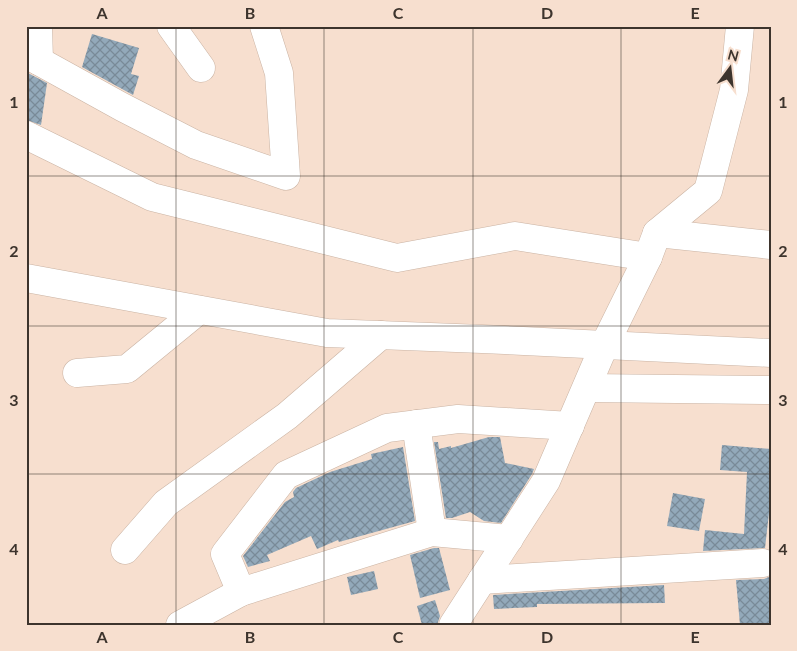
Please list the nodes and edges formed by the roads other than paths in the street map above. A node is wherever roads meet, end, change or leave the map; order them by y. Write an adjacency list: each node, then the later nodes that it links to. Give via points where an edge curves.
1 (38, 26): 5 (street)
2 (171, 26): 6 (street)
3 (264, 26): 5 (street, via 279,73 286,176 196,145)
4 (740, 26): 8 (street, via 734,90 708,191)
5 (32, 58)
6 (201, 68)
7 (26, 135): 8 (street, via 152,198 397,258 516,236)
8 (652, 245): 9 (street); 13 (street)
9 (771, 245)
10 (26, 278): 11 (street)
11 (199, 310): 12 (street, via 327,333); 15 (street, via 127,368)
12 (381, 335): 13 (street); 22 (street, via 287,416 166,503)
13 (604, 346): 14 (street); 16 (street)
14 (771, 353)
15 (77, 374)
16 (586, 388): 17 (street); 19 (street)
17 (771, 390)
18 (416, 424): 19 (street, via 458,418); 20 (street); 25 (street, via 387,428 286,475 225,554)
19 (570, 426): 21 (street, via 546,481)
20 (432, 532): 21 (street); 25 (street)
21 (509, 539): 24 (street)
22 (126, 550)
23 (764, 563): 24 (street)
24 (482, 580): 27 (street)
25 (241, 592): 26 (street)
26 (180, 625)
27 (453, 625)

